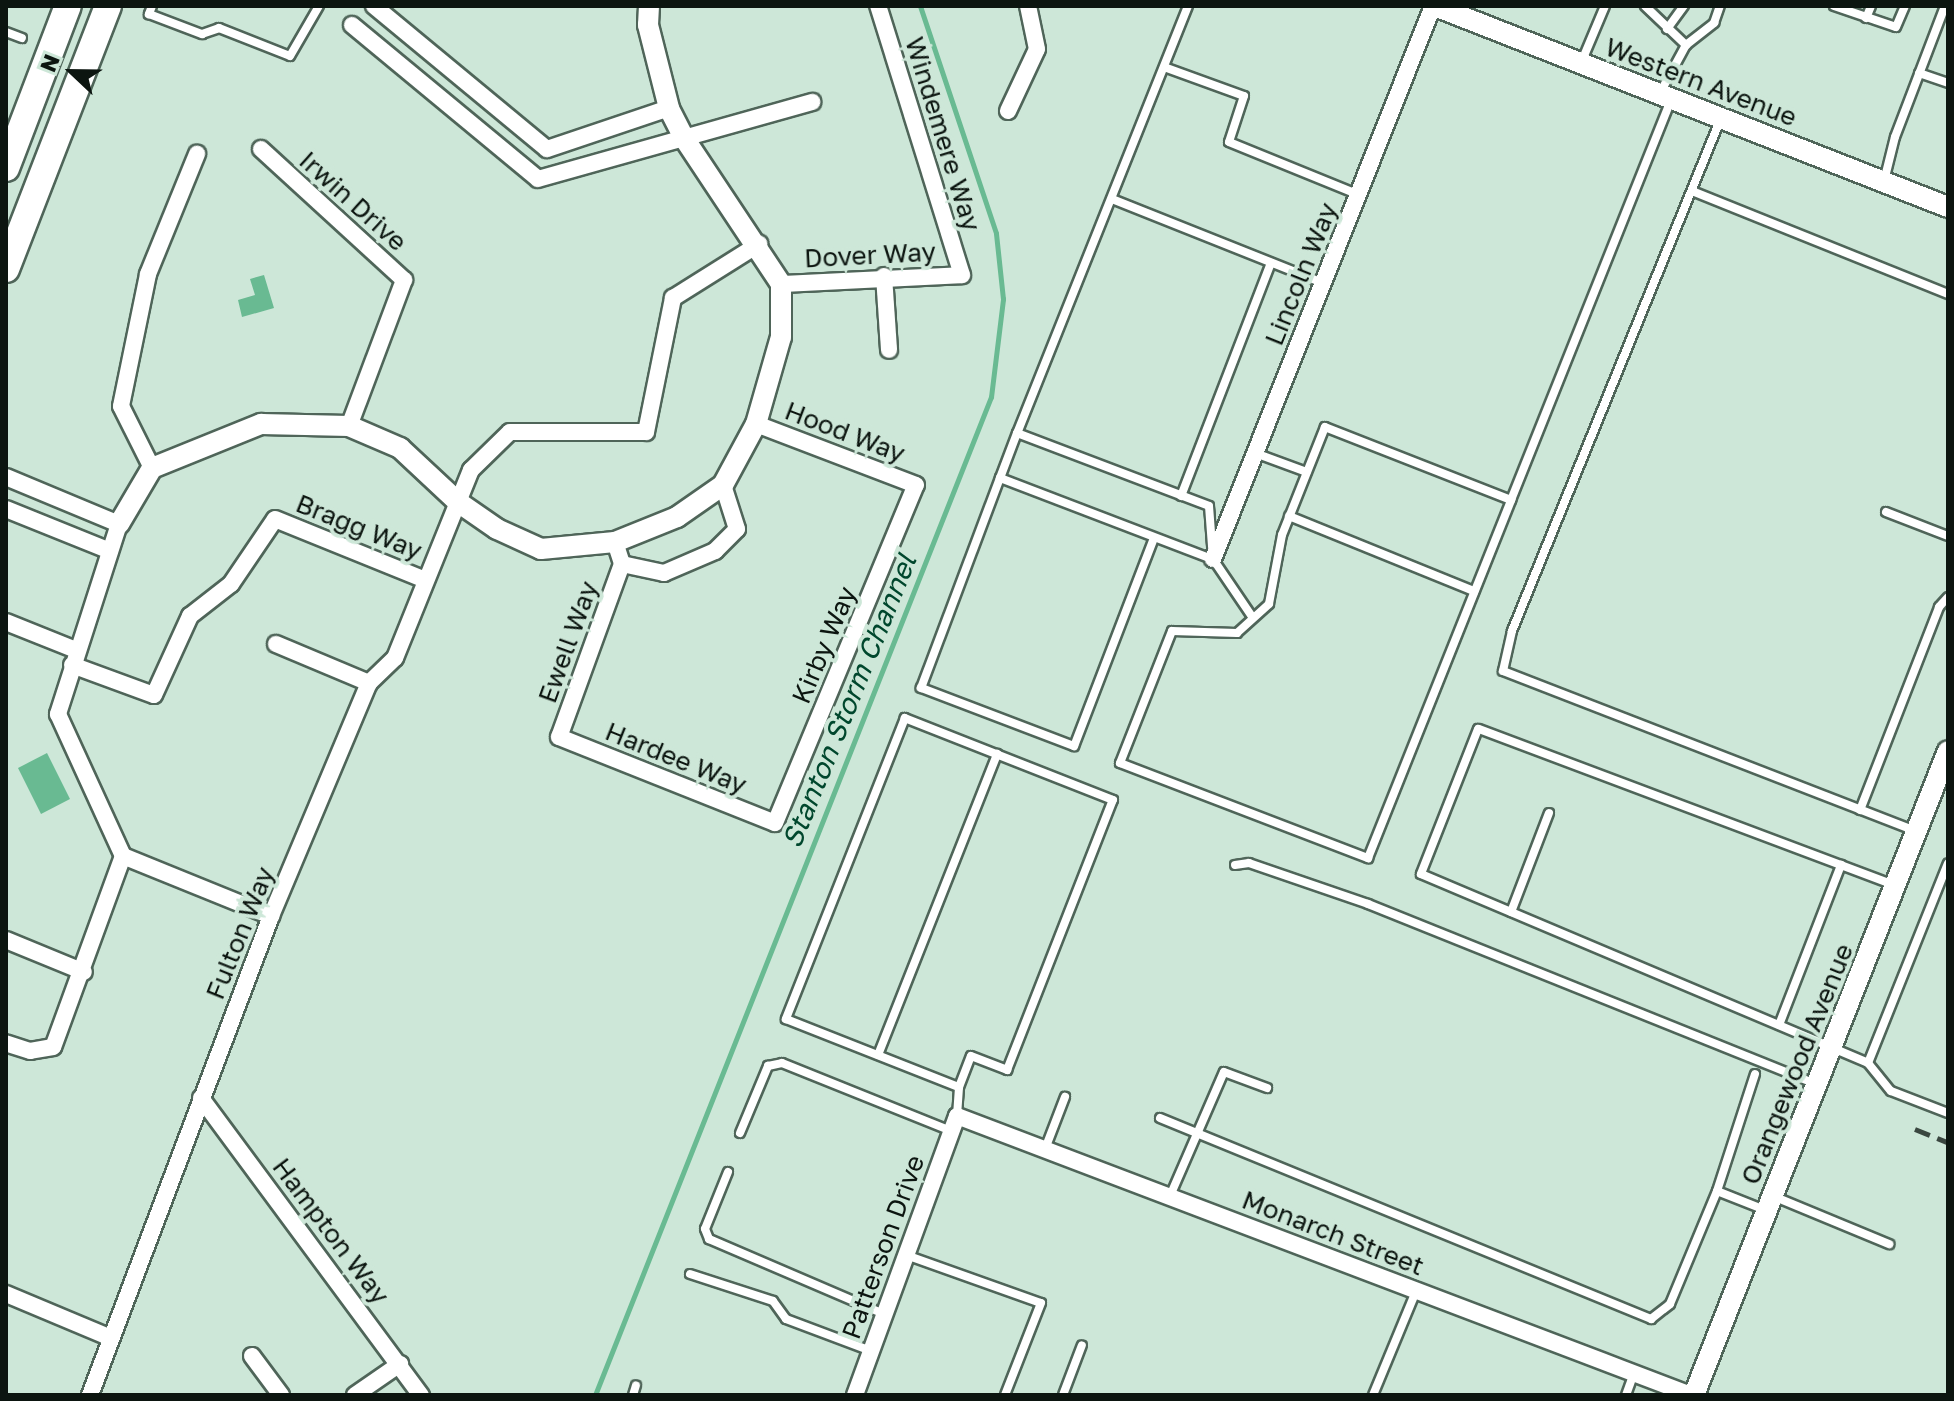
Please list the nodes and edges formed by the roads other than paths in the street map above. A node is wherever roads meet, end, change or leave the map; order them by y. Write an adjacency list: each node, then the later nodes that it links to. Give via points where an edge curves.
1 (68, 6): 37 (main road)
2 (108, 6): 45 (main road)
3 (152, 6): 4 (lane, via 149,14 202,34 219,28 290,56)
4 (319, 6)
5 (374, 6): 31 (street, via 547,149)
6 (649, 6): 31 (street, via 648,25)
7 (878, 6): 46 (street, Windemere Way)
8 (1028, 6): 32 (street, via 1037,49)
9 (1188, 6): 26 (lane)
10 (1434, 6): 25 (street, Western Avenue); 40 (street, Lincoln Way)
11 (1605, 6): 25 (lane)
12 (1645, 6): 21 (lane)
13 (1684, 6): 21 (lane)
14 (1720, 6): 24 (lane, via 1714,23)
15 (1834, 6): 19 (lane)
16 (1871, 6): 19 (lane)
17 (1905, 6): 19 (lane, via 1896,27)
18 (1945, 6): 27 (lane)
19 (1866, 18)
20 (352, 25): 34 (street, via 538,179)
21 (1667, 29): 24 (lane)
22 (6, 32): 23 (lane)
23 (22, 38)
24 (1686, 45): 29 (lane)
25 (1581, 63): 29 (street, Western Avenue)
26 (1164, 67): 40 (lane, via 1244,96 1229,142); 41 (lane)
27 (1919, 73): 28 (lane); 38 (lane)
28 (1948, 83)
29 (1665, 96): 33 (street, Western Avenue); 63 (lane)
30 (812, 102): 34 (street)
31 (669, 108): 34 (street)
32 (1008, 111)
33 (1721, 118): 38 (street, Western Avenue); 39 (lane)
34 (684, 138): 43 (street)
35 (261, 149): 53 (street, Irwin Drive, via 404,280)
36 (197, 154): 56 (street, via 148,274 121,406)
37 (6, 168)
38 (1884, 182): 42 (street, Western Avenue)
39 (1692, 191): 50 (lane); 86 (lane, via 1512,631 1503,671)
40 (1358, 194): 48 (street, Lincoln Way)
41 (1112, 199): 44 (lane); 54 (lane)
42 (1948, 207)
43 (759, 244): 49 (street); 64 (street, Fulton Way, via 673,298 646,432 510,432 471,470)
44 (1271, 263): 48 (lane); 62 (lane)
45 (6, 269)
46 (962, 275): 47 (street, Dover Way)
47 (884, 276): 49 (street, Dover Way); 51 (street)
48 (1323, 283): 55 (street, Lincoln Way)
49 (781, 284): 52 (street, via 781,337)
50 (1948, 294)
51 (889, 350)
52 (756, 424): 60 (street); 61 (street, Hood Way)
53 (349, 426): 56 (street, via 261,424); 64 (street, via 400,448)
54 (1017, 433): 59 (lane); 62 (lane)
55 (1255, 453): 57 (lane); 73 (street, Lincoln Way)
56 (152, 468): 68 (street)
57 (1307, 472): 63 (lane, via 1325,427); 67 (lane)
58 (6, 477): 68 (street)
59 (1000, 478): 70 (lane); 70 (lane, via 921,688 1074,746)
60 (723, 485): 71 (street, via 677,517); 74 (street, Ewell Way, via 737,529 715,551 674,572)
61 (916, 485): 88 (street, Kirby Way)
62 (1181, 496): 73 (lane, via 1209,506)
63 (1511, 500): 76 (lane)
64 (458, 502): 71 (street, via 497,529 541,549); 75 (street, Fulton Way)
65 (6, 509): 72 (street)
66 (1886, 512): 69 (lane)
67 (1289, 516): 76 (lane); 78 (lane, via 1269,604)
68 (119, 524): 72 (street)
69 (1948, 536)
70 (1154, 538): 73 (lane)
71 (615, 542): 74 (street, Ewell Way)
72 (110, 551): 81 (street)
73 (1213, 559): 78 (lane)
74 (622, 564): 83 (street, Ewell Way)
75 (425, 580): 81 (street, Bragg Way, via 275,519 231,584 190,616 154,695); 82 (street, Fulton Way, via 395,658)
76 (1474, 591): 78 (lane, via 1368,858 1120,763 1172,631 1237,633)
77 (1948, 597): 86 (lane, via 1939,607)
78 (1253, 618)
79 (6, 622): 81 (street)
80 (276, 644): 82 (street)
81 (74, 657): 90 (street, via 58,714)
82 (369, 683): 96 (street, Fulton Way)
83 (559, 737): 88 (street, Hardee Way)
84 (1948, 751): 89 (street, Orangewood Avenue)
85 (997, 754): 102 (lane); 102 (lane, via 905,718 899,732 786,1019); 106 (lane, via 1113,800 1007,1070 971,1056)
86 (1860, 810): 89 (lane)
87 (1549, 813): 95 (lane)
88 (775, 823)
89 (1916, 832): 94 (street, Orangewood Avenue)
90 (123, 856): 96 (street); 98 (street)
91 (1948, 863): 103 (lane)
92 (1235, 865): 105 (lane, via 1249,863 1368,904)
93 (1841, 865): 94 (lane); 95 (lane, via 1478,729 1421,874); 99 (lane)
94 (1895, 885): 101 (street, Orangewood Avenue)
95 (1511, 912): 99 (lane)
96 (271, 916): 109 (street, Fulton Way)
97 (6, 940): 98 (street)
98 (84, 972): 100 (street, via 53,1047 30,1051)
99 (1779, 1025): 101 (lane)
100 (6, 1043)
101 (1831, 1047): 103 (lane); 105 (street, Orangewood Avenue)
102 (878, 1055): 106 (lane)
103 (1868, 1063): 110 (lane, via 1891,1091)
104 (1755, 1074): 117 (lane)
105 (1816, 1085): 119 (street, Orangewood Avenue)
106 (959, 1087): 112 (lane)
107 (1267, 1088): 114 (lane, via 1224,1072)
108 (1065, 1097): 115 (lane)
109 (201, 1098): 126 (street, Fulton Way); 130 (street, Hampton Way)
110 (1948, 1113)
111 (1160, 1118): 114 (lane)
112 (954, 1123): 113 (lane, via 782,1063 768,1066); 115 (street, Monarch Street); 121 (street, Patterson Drive)
113 (740, 1133)
114 (1196, 1134): 117 (lane, via 1651,1319 1670,1304); 118 (lane)
115 (1045, 1150): 118 (street, Monarch Street)
116 (728, 1172): 125 (lane, via 705,1229 709,1239)
117 (1717, 1191): 119 (lane)
118 (1170, 1197): 123 (street, Monarch Street)
119 (1770, 1204): 120 (lane); 143 (street, Orangewood Avenue)
120 (1889, 1244)
121 (906, 1255): 125 (street, Patterson Drive); 139 (lane, via 1041,1303)
122 (690, 1274): 128 (lane, via 773,1301 786,1319)
123 (1416, 1291): 131 (street, Monarch Street); 141 (lane)
124 (6, 1294): 126 (street)
125 (884, 1314): 128 (street, Patterson Drive)
126 (111, 1338): 133 (street, Fulton Way)
127 (1082, 1345): 140 (lane)
128 (871, 1351): 138 (street, Patterson Drive)
129 (252, 1356): 134 (street)
130 (400, 1364): 135 (street); 136 (street, Hampton Way)
131 (1634, 1373): 142 (lane); 143 (street, Monarch Street)
132 (636, 1385): 137 (lane)
133 (90, 1395)
134 (281, 1395)
135 (355, 1395)
136 (421, 1395)
137 (633, 1395)
138 (855, 1395)
139 (1005, 1395)
140 (1063, 1395)
141 (1373, 1395)
142 (1626, 1395)
143 (1693, 1395)

